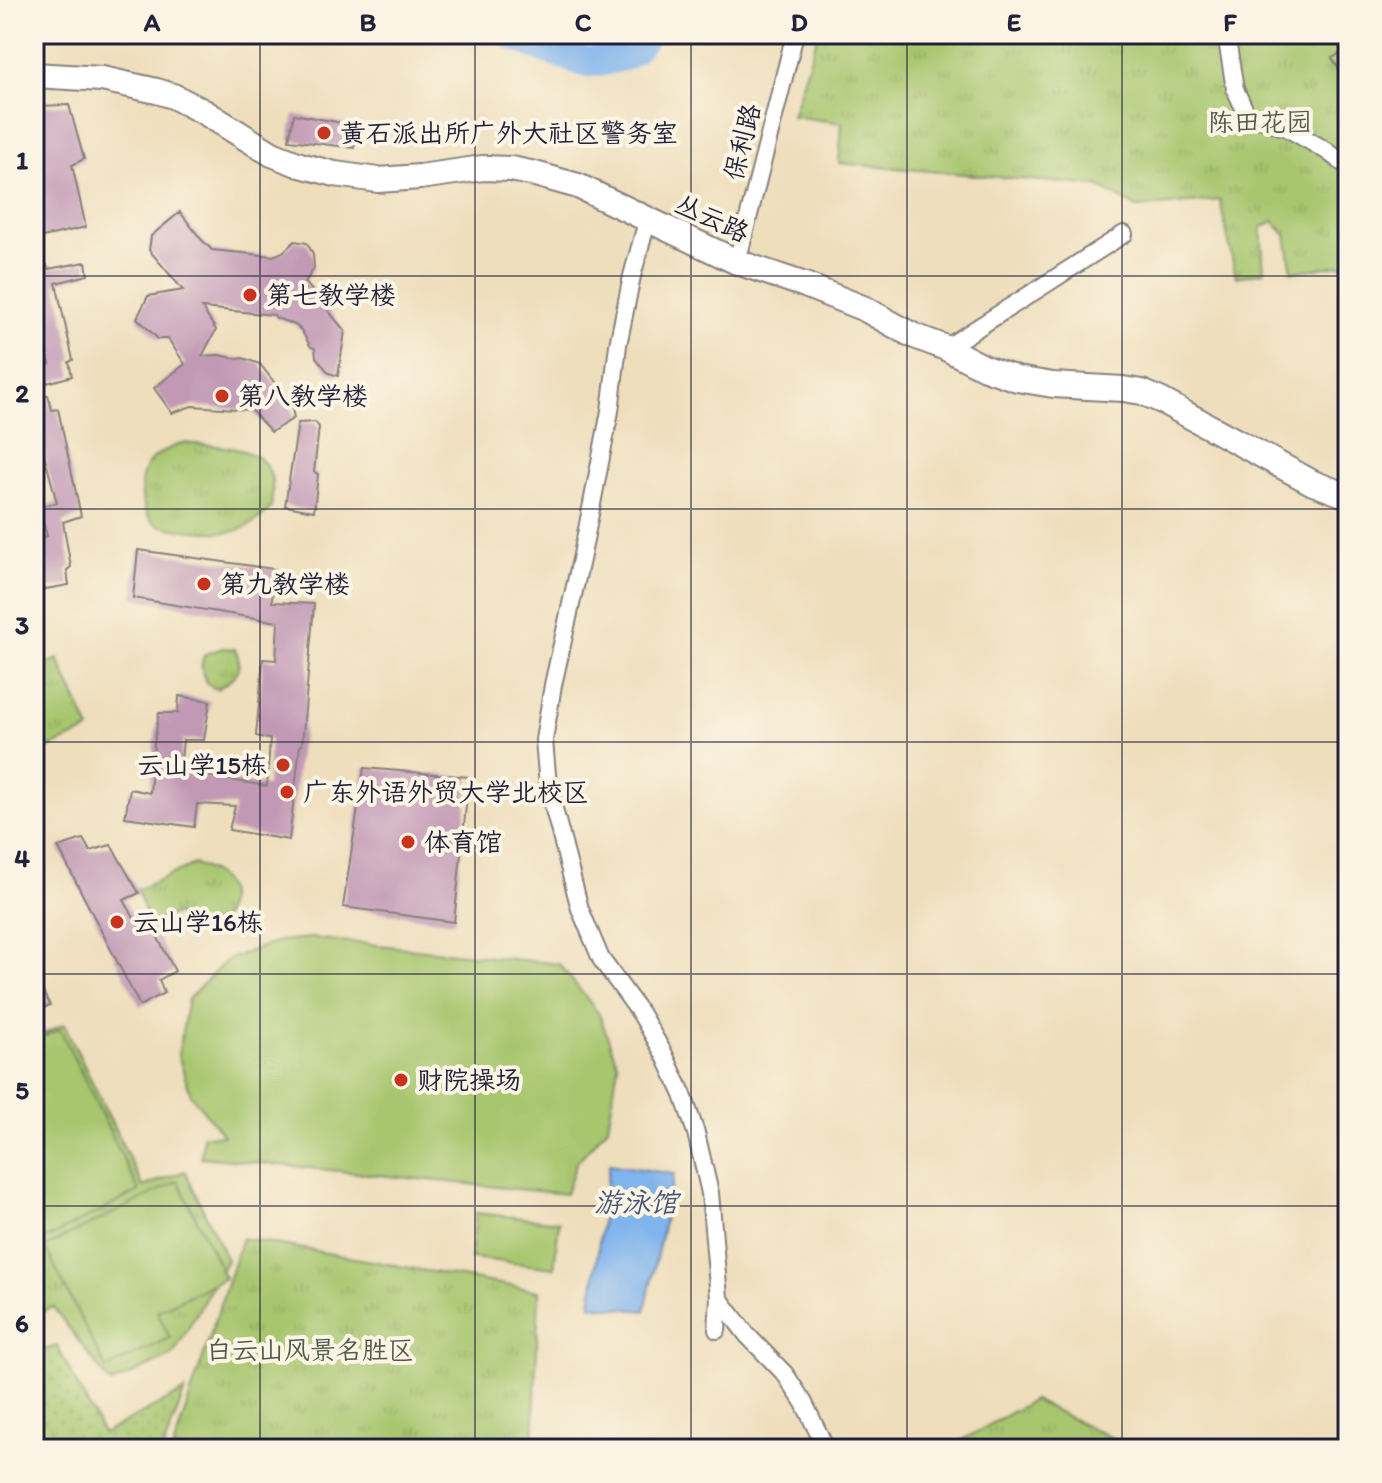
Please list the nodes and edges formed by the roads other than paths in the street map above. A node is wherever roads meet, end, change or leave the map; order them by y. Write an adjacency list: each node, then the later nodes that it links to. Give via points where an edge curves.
1 (795, 34): 7 (street, 保利路)
2 (1226, 34): 4 (street, via 1235,89 1247,115 1287,128)
3 (34, 75): 5 (street, 丛云路, via 102,79 157,91 198,108 272,154 335,174 378,180 511,169 578,186)
4 (1348, 167)
5 (648, 218): 7 (street, 丛云路); 10 (street, via 618,345 610,411 544,740 548,786 580,909 601,959 664,1054 696,1133 710,1193)
6 (1124, 234): 8 (street)
7 (737, 262): 8 (street, 丛云路, via 853,304)
8 (946, 348): 9 (street, 丛云路, via 1017,379 1142,392 1313,483)
9 (1348, 496)
10 (719, 1298): 11 (street); 12 (street, via 785,1374)
11 (717, 1330)
12 (826, 1449)

